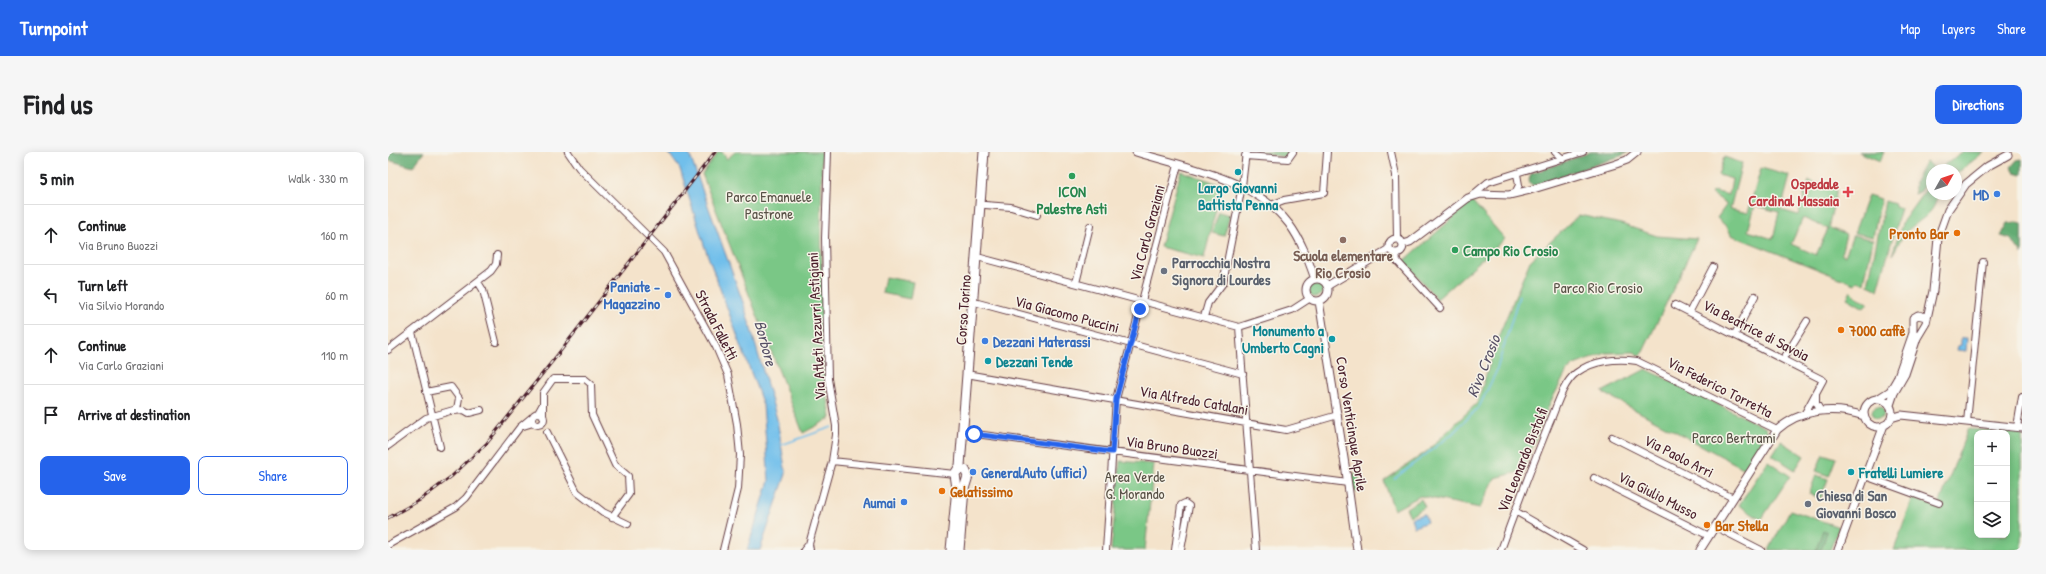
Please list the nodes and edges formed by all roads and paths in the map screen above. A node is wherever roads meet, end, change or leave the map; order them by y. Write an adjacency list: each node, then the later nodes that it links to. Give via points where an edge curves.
1 (568, 152): 103 (street, Strada Falletti, via 579,168 664,252 716,347 728,375 738,424 740,455 738,489)
2 (828, 152): 88 (street, Via Atleti Azzurri Astigiani, via 824,238 828,379 836,426)
3 (984, 152): 90 (main road, Corso Torino)
4 (990, 152): 22 (main road, Corso Torino)
5 (1136, 152): 15 (street)
6 (1293, 152): 12 (street, via 1288,159)
7 (1327, 152): 23 (street, via 1324,192)
8 (1391, 152): 26 (street, via 1396,175)
9 (1555, 152): 14 (street)
10 (1583, 152): 14 (street)
11 (1637, 152): 19 (street, via 1616,164)
12 (1246, 154): 18 (street)
13 (2008, 155): 46 (street, via 1988,166 1966,184 1948,210 1938,238 1931,301)
14 (1563, 159): 16 (street)
15 (1178, 165): 18 (street); 39 (street, Via Carlo Graziani)
16 (1517, 174): 17 (street); 21 (street, via 1488,182)
17 (1519, 182): 19 (street); 20 (street)
18 (1242, 186): 23 (street); 45 (street, via 1223,283 1208,303)
19 (1530, 190): 20 (street)
20 (1515, 193): 21 (street, via 1481,194)
21 (1468, 198): 26 (street, via 1410,242)
22 (985, 205): 24 (street, via 1011,207); 30 (main road, Corso Torino)
23 (1271, 205): 33 (street, via 1300,241)
24 (1037, 215)
25 (1090, 226): 35 (street)
26 (1400, 242): 27 (street, via 1391,241); 28 (street, via 1402,250)
27 (1389, 248): 28 (street); 36 (street)
28 (1396, 253): 43 (street, via 1397,261)
29 (497, 255): 34 (street, via 496,264)
30 (981, 258): 35 (street); 41 (main road, Corso Torino)
31 (1983, 262): 77 (street)
32 (1713, 267): 44 (street)
33 (1314, 279): 36 (street, via 1322,280); 38 (street, via 1306,285 1305,292)
34 (478, 282): 49 (street); 51 (street, via 483,290)
35 (1076, 283): 39 (street)
36 (1327, 286): 40 (street, via 1326,298)
37 (1755, 296): 50 (street)
38 (1309, 298): 40 (street); 48 (street, via 1292,310)
39 (1142, 301): 45 (street); 52 (street, Via Carlo Graziani)
40 (1319, 302): 70 (street, Corso Venticinque Aprile)
41 (978, 303): 52 (street, Via Giacomo Puccini); 56 (main road, Corso Torino)
42 (1675, 305): 44 (street, Via Beatrice di Savoia)
43 (1440, 308)
44 (1690, 311): 50 (street, Via Beatrice di Savoia)
45 (1204, 317): 48 (street)
46 (1926, 317): 61 (street, via 1918,315 1914,318 1912,333 1897,379 1890,391); 64 (street, via 1926,323 1917,338)
47 (1807, 321): 54 (street)
48 (1240, 327): 55 (street)
49 (412, 332): 53 (street); 58 (street)
50 (1736, 334): 54 (street, Via Beatrice di Savoia)
51 (496, 342)
52 (1131, 344): 55 (street, Via Giacomo Puccini); 62 (street, Via Carlo Graziani)
53 (388, 350)
54 (1784, 358): 59 (street, Via Beatrice di Savoia, via 1823,380)
55 (1243, 374): 76 (street)
56 (972, 375): 62 (street, Via Alfredo Catalani); 82 (main road, Corso Torino)
57 (1569, 380): 81 (street, Via Federico Torretta, via 1584,368 1600,362 1622,358 1637,361); 96 (street, Via Leonardo Bistolfi)
58 (426, 392): 66 (street, via 451,386 459,398 459,405); 72 (street)
59 (1816, 393): 67 (street, via 1816,403); 69 (street)
60 (2022, 397): 80 (street)
61 (1879, 398): 63 (street, via 1870,400); 64 (street)
62 (1116, 399): 76 (street, Via Alfredo Catalani); 87 (street, Via Carlo Graziani)
63 (1864, 407): 68 (street); 73 (street)
64 (1890, 407): 71 (street); 74 (street)
65 (481, 410): 66 (street, via 469,413 464,410)
66 (454, 411): 72 (street)
67 (1821, 411): 68 (street); 69 (street)
68 (1852, 412): 73 (street)
69 (1805, 413): 81 (street, via 1786,422)
70 (1338, 415): 76 (street, Via Alfredo Catalani, via 1286,430); 93 (street, Corso Venticinque Aprile)
71 (1901, 415): 74 (street); 77 (street)
72 (432, 416): 85 (street); 86 (street)
73 (1864, 416): 79 (street, via 1868,423)
74 (1891, 418): 78 (street)
75 (538, 420): 97 (street, via 547,432 577,492); 97 (street, via 543,404 543,393 553,380 585,378 591,384 592,416 615,465 628,476 628,494); 101 (street, via 520,427 461,502)
76 (1246, 422): 89 (street)
77 (1967, 422): 80 (street)
78 (1884, 425): 79 (street); 84 (street)
79 (1875, 426): 84 (street)
80 (2020, 428)
81 (1777, 430): 94 (street)
82 (968, 433): 87 (street, Via Bruno Buozzi); 90 (main road, Corso Torino)
83 (1612, 437): 94 (street, Via Paolo Arri)
84 (1879, 437): 91 (street)
85 (388, 446)
86 (440, 447)
87 (1110, 452): 89 (street, Via Bruno Buozzi); 107 (street, Via Carlo Graziani)
88 (832, 461): 90 (street); 102 (street, Via Atleti Azzurri Astigiani)
89 (1249, 470): 93 (street, Via Bruno Buozzi); 110 (street)
90 (959, 471): 105 (main road, Corso Torino); 106 (main road, Corso Torino, via 968,476 964,488)
91 (1865, 476): 95 (street); 116 (street)
92 (1594, 478): 100 (street, Via Giulio Musso)
93 (1348, 483): 111 (street, Corso Venticinque Aprile)
94 (1733, 498): 99 (street)
95 (1939, 503)
96 (1514, 511): 112 (street, Via Leonardo Bistolfi); 113 (street)
97 (612, 516): 98 (street)
98 (628, 524)
99 (1716, 527): 100 (street); 115 (street)
100 (1709, 536): 114 (street)
101 (388, 545)
102 (809, 547): 104 (street, Via Atleti Azzurri Astigiani)
103 (723, 550)
104 (804, 550)
105 (951, 550)
106 (959, 550)
107 (1106, 550)
108 (1175, 550): 109 (street, via 1181,505 1185,503 1189,506)
109 (1181, 550)
110 (1256, 550)
111 (1357, 550)
112 (1501, 550)
113 (1583, 550)
114 (1700, 550)
115 (1761, 550)
116 (1838, 550)

